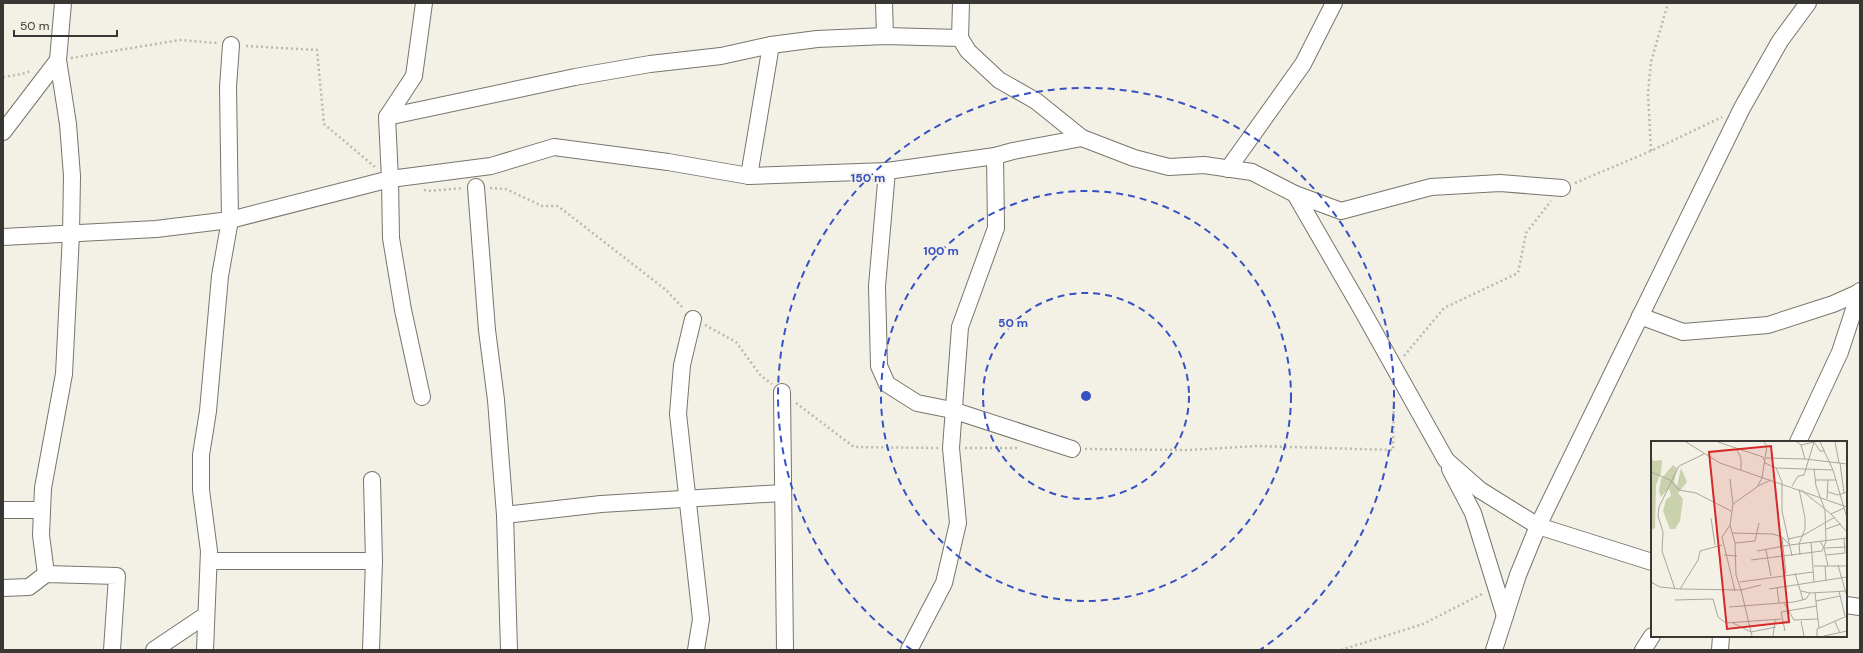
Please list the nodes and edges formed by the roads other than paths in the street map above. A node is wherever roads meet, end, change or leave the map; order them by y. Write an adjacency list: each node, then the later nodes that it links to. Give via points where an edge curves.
1 (63, 3): 11 (street)
2 (424, 3): 12 (street, via 414,76)
3 (884, 3): 7 (street)
4 (961, 3): 8 (street)
5 (1334, 3): 16 (street, via 1303,64)
6 (1808, 3): 27 (street, via 1780,41 1742,108)
7 (884, 36): 8 (street); 10 (street, via 817,39)
8 (960, 38): 14 (street, via 968,51 999,80 1036,101)
9 (231, 45): 23 (street, via 228,87)
10 (771, 45): 12 (street, via 721,56 650,64 575,77); 18 (street)
11 (58, 60): 13 (street); 24 (street, via 68,124 72,176)
12 (387, 117): 19 (street)
13 (3, 132)
14 (1082, 138): 15 (street, via 1013,150); 16 (street, via 1134,158 1169,167 1204,165)
15 (995, 156): 17 (street); 31 (street, via 996,228 960,327)
16 (1228, 169): 22 (street, via 1252,172)
17 (887, 171): 18 (street); 31 (street, via 877,286 879,366 887,384 917,403)
18 (749, 176): 19 (street, via 668,162 554,148 492,166)
19 (390, 179): 23 (street); 30 (street, via 391,238 403,310)
20 (476, 187): 40 (street)
21 (1562, 188): 22 (street, via 1500,183 1431,187 1341,211)
22 (1295, 194): 34 (street)
23 (230, 220): 24 (street, via 156,229); 42 (street, via 220,276 208,411 201,455 201,490)
24 (71, 234): 25 (street); 39 (street, via 64,374 43,488)
25 (3, 237)
26 (1860, 291): 27 (street, via 1833,304 1768,325 1683,332); 32 (street, via 1840,352)
27 (1640, 316): 41 (street)
28 (693, 319): 37 (street, via 682,365 678,414)
29 (782, 392): 36 (street)
30 (422, 397)
31 (952, 410): 33 (street); 58 (street, via 951,448 958,523 944,583)
32 (1798, 441)
33 (1072, 449)
34 (1446, 460): 41 (street, via 1480,490); 48 (street, via 1473,513)
35 (372, 480): 43 (street)
36 (782, 493): 37 (street); 57 (street)
37 (687, 499): 40 (street, via 601,504); 56 (street, via 701,619)
38 (3, 510): 39 (street)
39 (42, 510): 45 (street, via 41,535)
40 (505, 515): 55 (street)
41 (1538, 526): 44 (street); 48 (street)
42 (209, 561): 43 (street); 47 (street)
43 (374, 561): 54 (street)
44 (1651, 562)
45 (46, 574): 46 (street, via 29,587); 51 (street, via 117,576)
46 (3, 588)
47 (206, 615): 52 (street); 53 (street)
48 (1505, 616): 59 (street)
49 (1651, 637): 60 (street)
50 (1721, 637): 61 (street)
51 (112, 650)
52 (154, 650)
53 (205, 650)
54 (371, 650)
55 (509, 650)
56 (696, 650)
57 (785, 650)
58 (909, 650)
59 (1494, 650)
60 (1643, 650)
61 (1720, 650)

